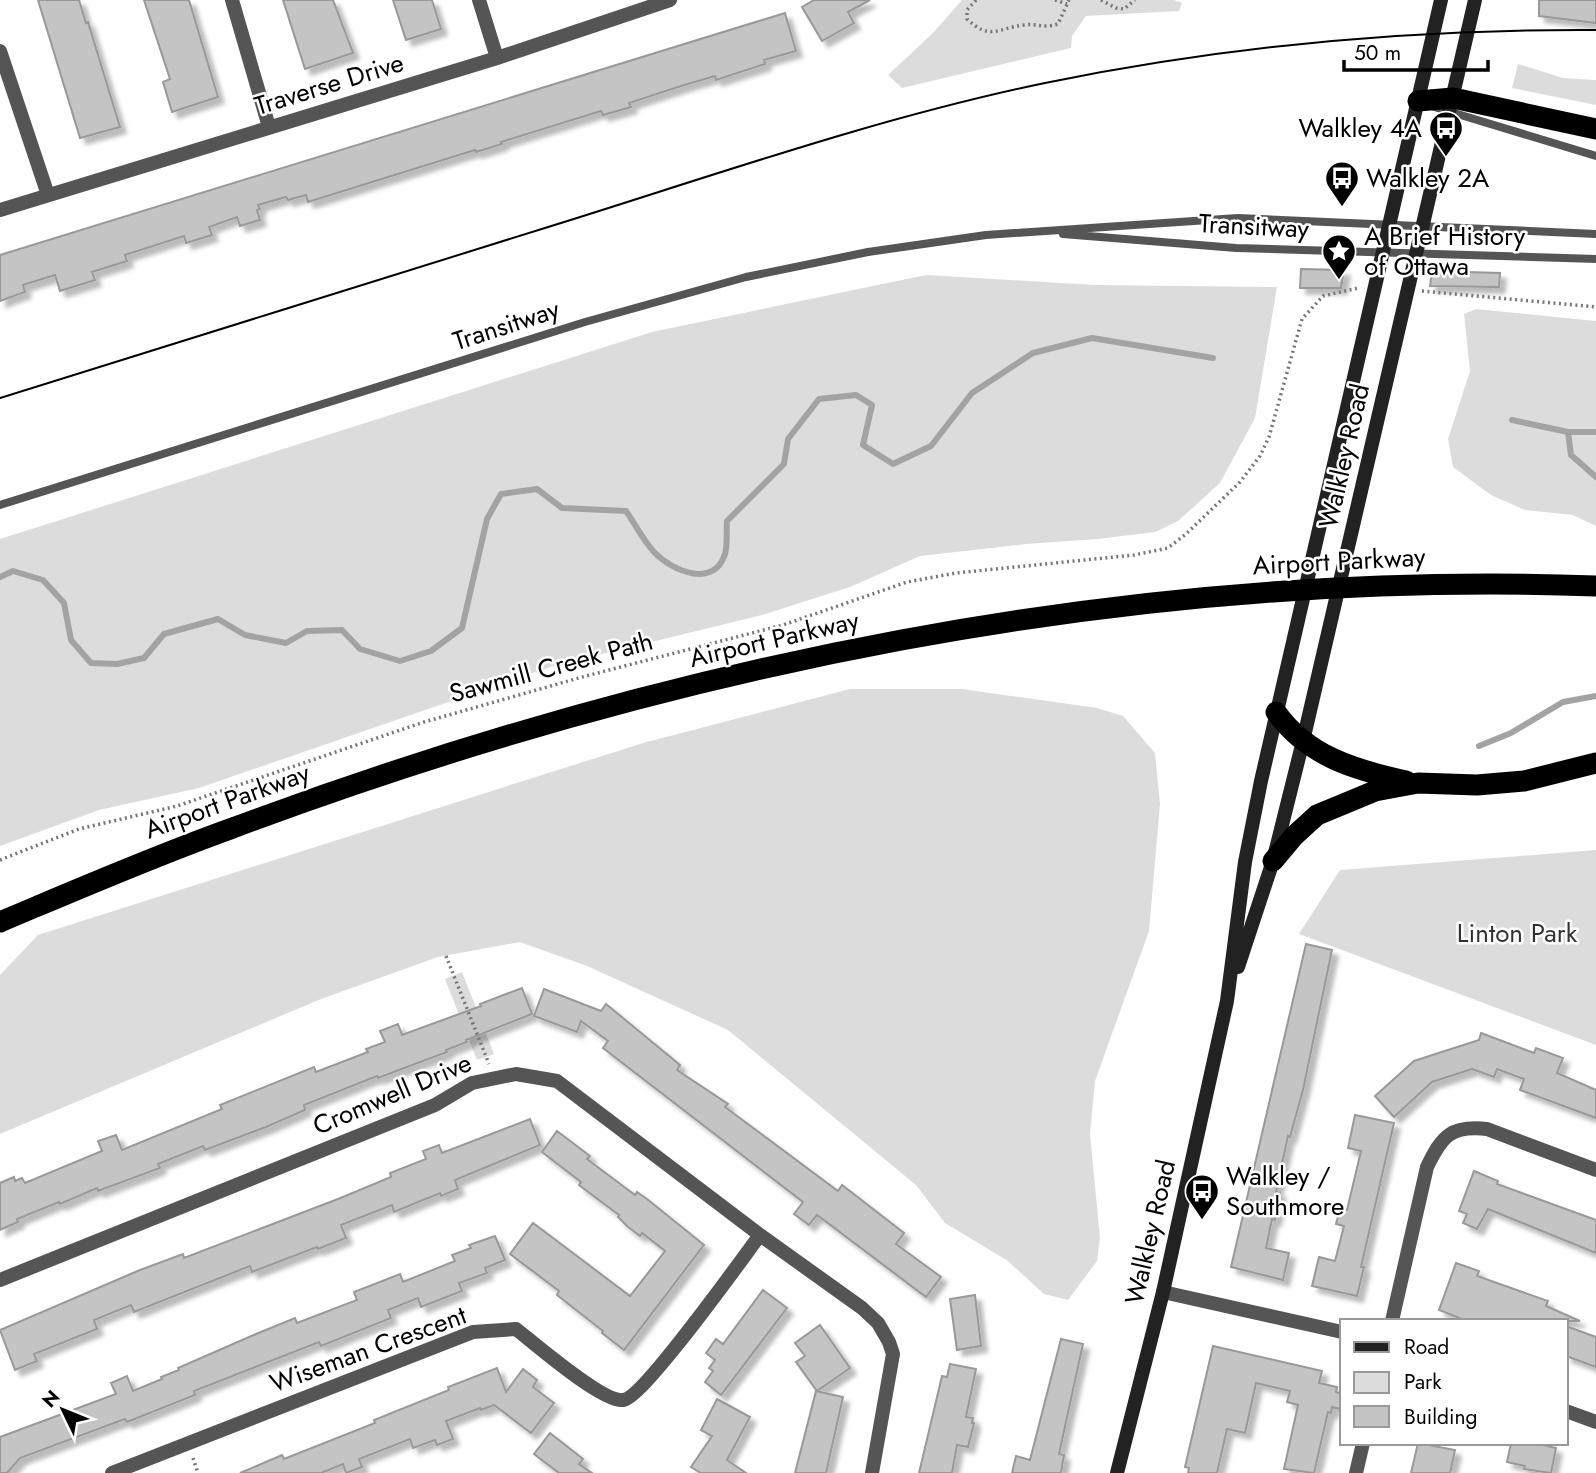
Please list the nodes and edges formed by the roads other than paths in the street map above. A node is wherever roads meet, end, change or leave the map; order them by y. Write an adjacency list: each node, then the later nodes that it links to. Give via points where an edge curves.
1 (233, 0): 10 (street)
2 (479, 0): 7 (street)
3 (670, 0): 7 (street, Traverse Drive)
4 (1440, 1): 8 (main road, Walkley Road)
5 (1474, 4): 9 (main road, Walkley Road)
6 (0, 51): 13 (street)
7 (497, 58): 10 (street, Traverse Drive)
8 (1418, 101): 9 (highway); 20 (main road, Walkley Road)
9 (1452, 105): 11 (highway); 12 (lane); 21 (main road, Walkley Road)
10 (269, 127): 13 (street, Traverse Drive)
11 (1596, 129)
12 (1596, 156)
13 (48, 195): 14 (street, Traverse Drive)
14 (0, 210)
15 (1035, 232): 16 (lane, Transitway, via 1238,218); 17 (lane, Transitway, via 1236,248); 18 (lane, Transitway, via 905,246 746,277 585,322)
16 (1596, 234)
17 (1596, 260)
18 (0, 505)
19 (1596, 586): 25 (highway, Airport Parkway, via 1415,584 1177,599 1046,615 830,653 576,715 378,777 229,829)
20 (1276, 712): 21 (highway); 26 (main road, Walkley Road, via 1245,862)
21 (1303, 741): 23 (highway, via 1345,765); 24 (main road, Walkley Road)
22 (1596, 763): 23 (highway, via 1524,781)
23 (1418, 783): 24 (highway, via 1389,787 1328,809)
24 (1273, 860): 26 (main road, Walkley Road)
25 (0, 922)
26 (1227, 1001): 30 (main road, Walkley Road)
27 (1596, 1170): 31 (street, via 1487,1129 1455,1130 1444,1138 1427,1167)
28 (761, 1235): 29 (street, Cromwell Drive, via 557,1081 516,1074 472,1083 435,1105); 36 (street, Wiseman Crescent, via 660,1366 623,1400 605,1396 516,1329 474,1332); 37 (street, Cromwell Drive, via 862,1308 889,1342 893,1354)
29 (0, 1280)
30 (1163, 1292): 32 (street); 38 (main road, Walkley Road)
31 (1392, 1319)
32 (1340, 1332)
33 (1568, 1412): 34 (street)
34 (1596, 1422)
35 (1363, 1445): 39 (street)
36 (112, 1473)
37 (872, 1473)
38 (1117, 1473)
39 (1356, 1473)

